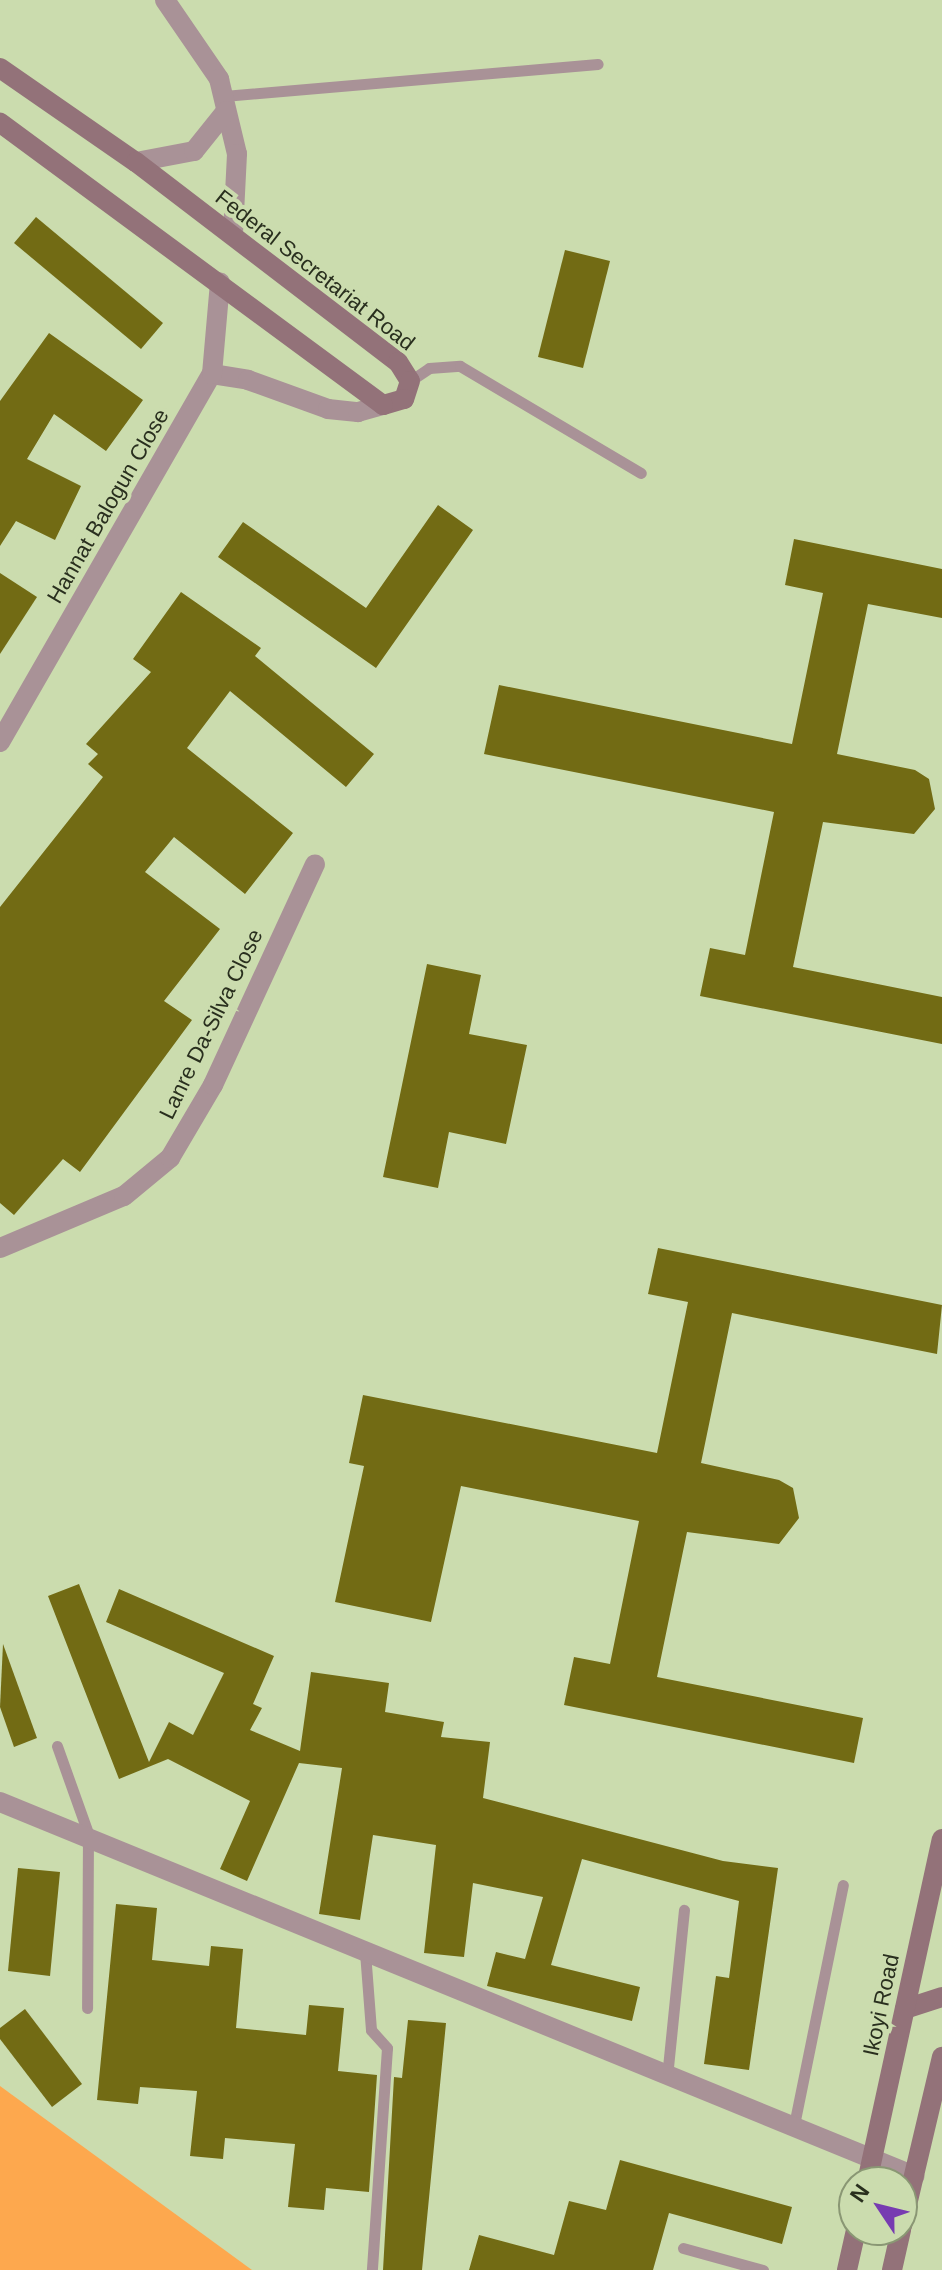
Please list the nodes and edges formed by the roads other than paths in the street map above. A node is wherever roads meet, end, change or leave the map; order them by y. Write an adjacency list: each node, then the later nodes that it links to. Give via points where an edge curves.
1 (165, 0): 4 (street, via 210,59)
2 (598, 64): 4 (lane)
3 (0, 68): 6 (main road, Federal Secretariat Road)
4 (225, 104): 6 (street, via 194,151); 7 (street, via 237,154)
5 (0, 123): 8 (main road)
6 (136, 162): 7 (main road, Federal Secretariat Road)
7 (233, 234): 10 (main road, Federal Secretariat Road, via 398,362)
8 (220, 282): 9 (street, Hannat Balogun Close); 11 (main road)
9 (212, 374): 11 (street, via 248,380 328,409 358,412); 13 (street, Hannat Balogun Close)
10 (410, 381): 11 (main road, Federal Secretariat Road, via 404,399); 12 (lane, via 429,368 460,366)
11 (383, 405)
12 (641, 473)
13 (0, 742)
14 (315, 864): 15 (street, Lanre Da-Silva Close, via 213,1085 170,1158 124,1196)
15 (0, 1248)
16 (57, 1746): 18 (lane)
17 (0, 1802): 18 (street)
18 (88, 1833): 22 (street); 24 (lane)
19 (942, 1839): 25 (main road, Ikoyi Road)
20 (843, 1885): 28 (lane)
21 (684, 1910): 27 (lane)
22 (365, 1952): 27 (street); 35 (lane, via 368,2018 387,2048)
23 (942, 1997): 25 (main road)
24 (87, 2008)
25 (905, 2009): 30 (main road, Ikoyi Road)
26 (942, 2057): 31 (main road)
27 (667, 2078): 28 (street)
28 (793, 2130): 29 (street)
29 (857, 2166)
30 (871, 2166)
31 (916, 2166)
32 (852, 2246): 37 (main road)
33 (898, 2246): 38 (main road)
34 (683, 2248): 36 (lane)
35 (372, 2270)
36 (763, 2270)
37 (847, 2270)
38 (892, 2270)

